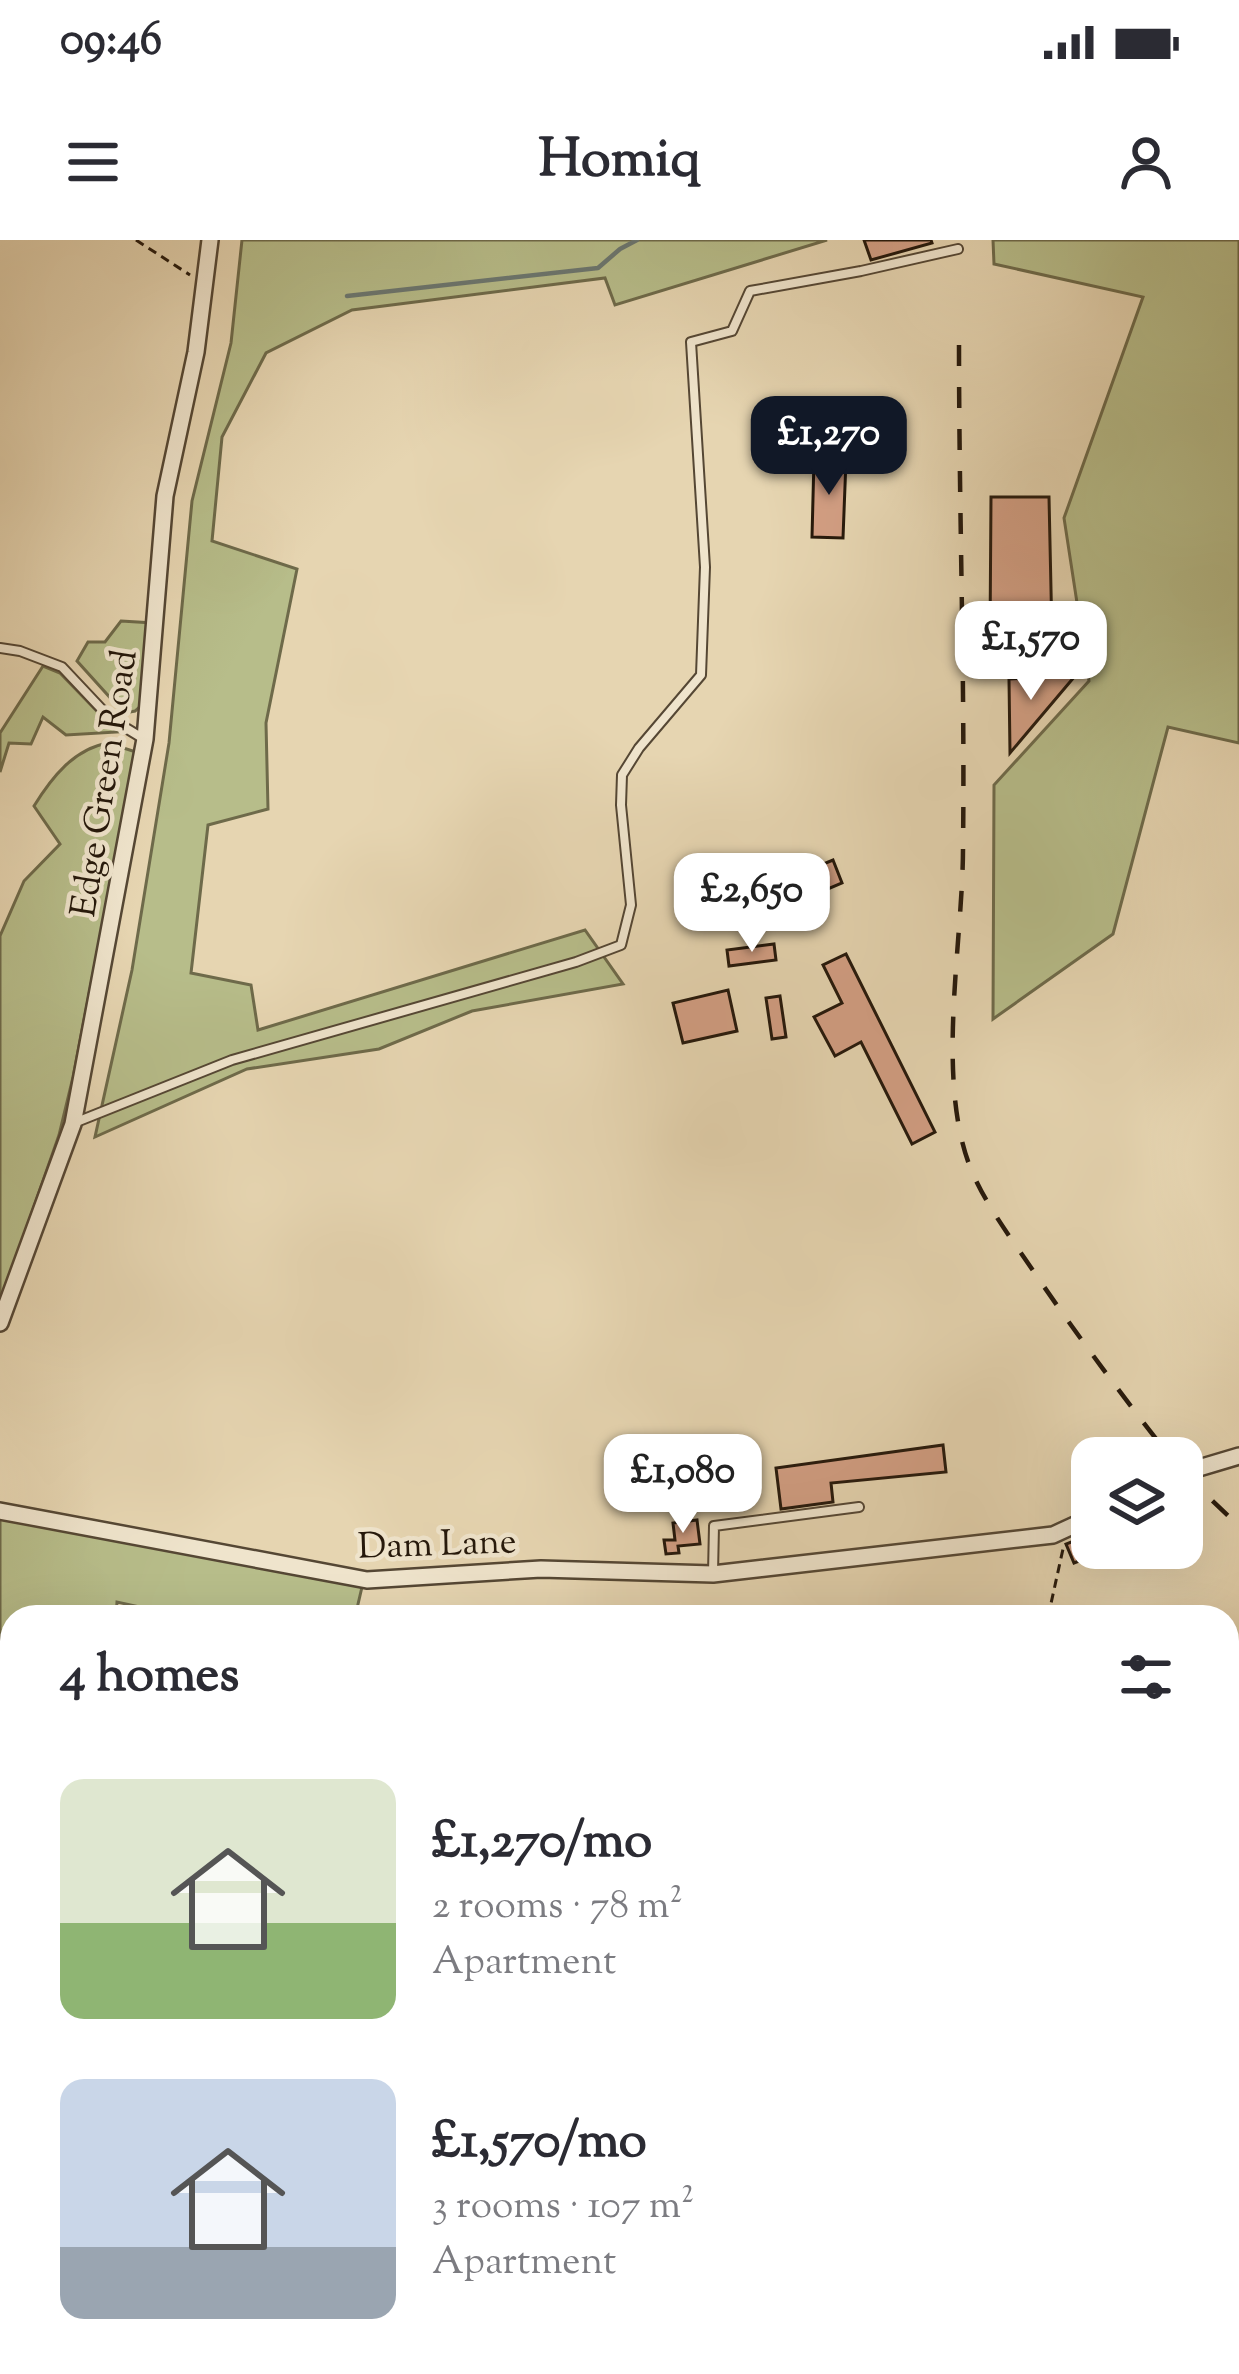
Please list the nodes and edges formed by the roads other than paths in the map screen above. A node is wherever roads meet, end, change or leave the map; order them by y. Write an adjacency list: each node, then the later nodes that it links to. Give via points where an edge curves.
1 (210, 240): 4 (street, Edge Green Road, via 165,496)
2 (958, 249): 5 (lane, via 750,291 732,331 691,342 705,567 701,675 622,775 631,905 621,945 232,1060)
3 (0, 649): 4 (lane, via 62,667 111,719)
4 (145, 740): 5 (street, Edge Green Road)
5 (73, 1124): 6 (street, Edge Green Road)
6 (0, 1323)
7 (1239, 1456): 8 (street)
8 (1203, 1467)
9 (860, 1507): 12 (lane, via 714,1526)
10 (0, 1511): 12 (street, Dam Lane, via 367,1580 541,1569)
11 (1071, 1528): 12 (street, Dam Lane)
12 (713, 1574)

